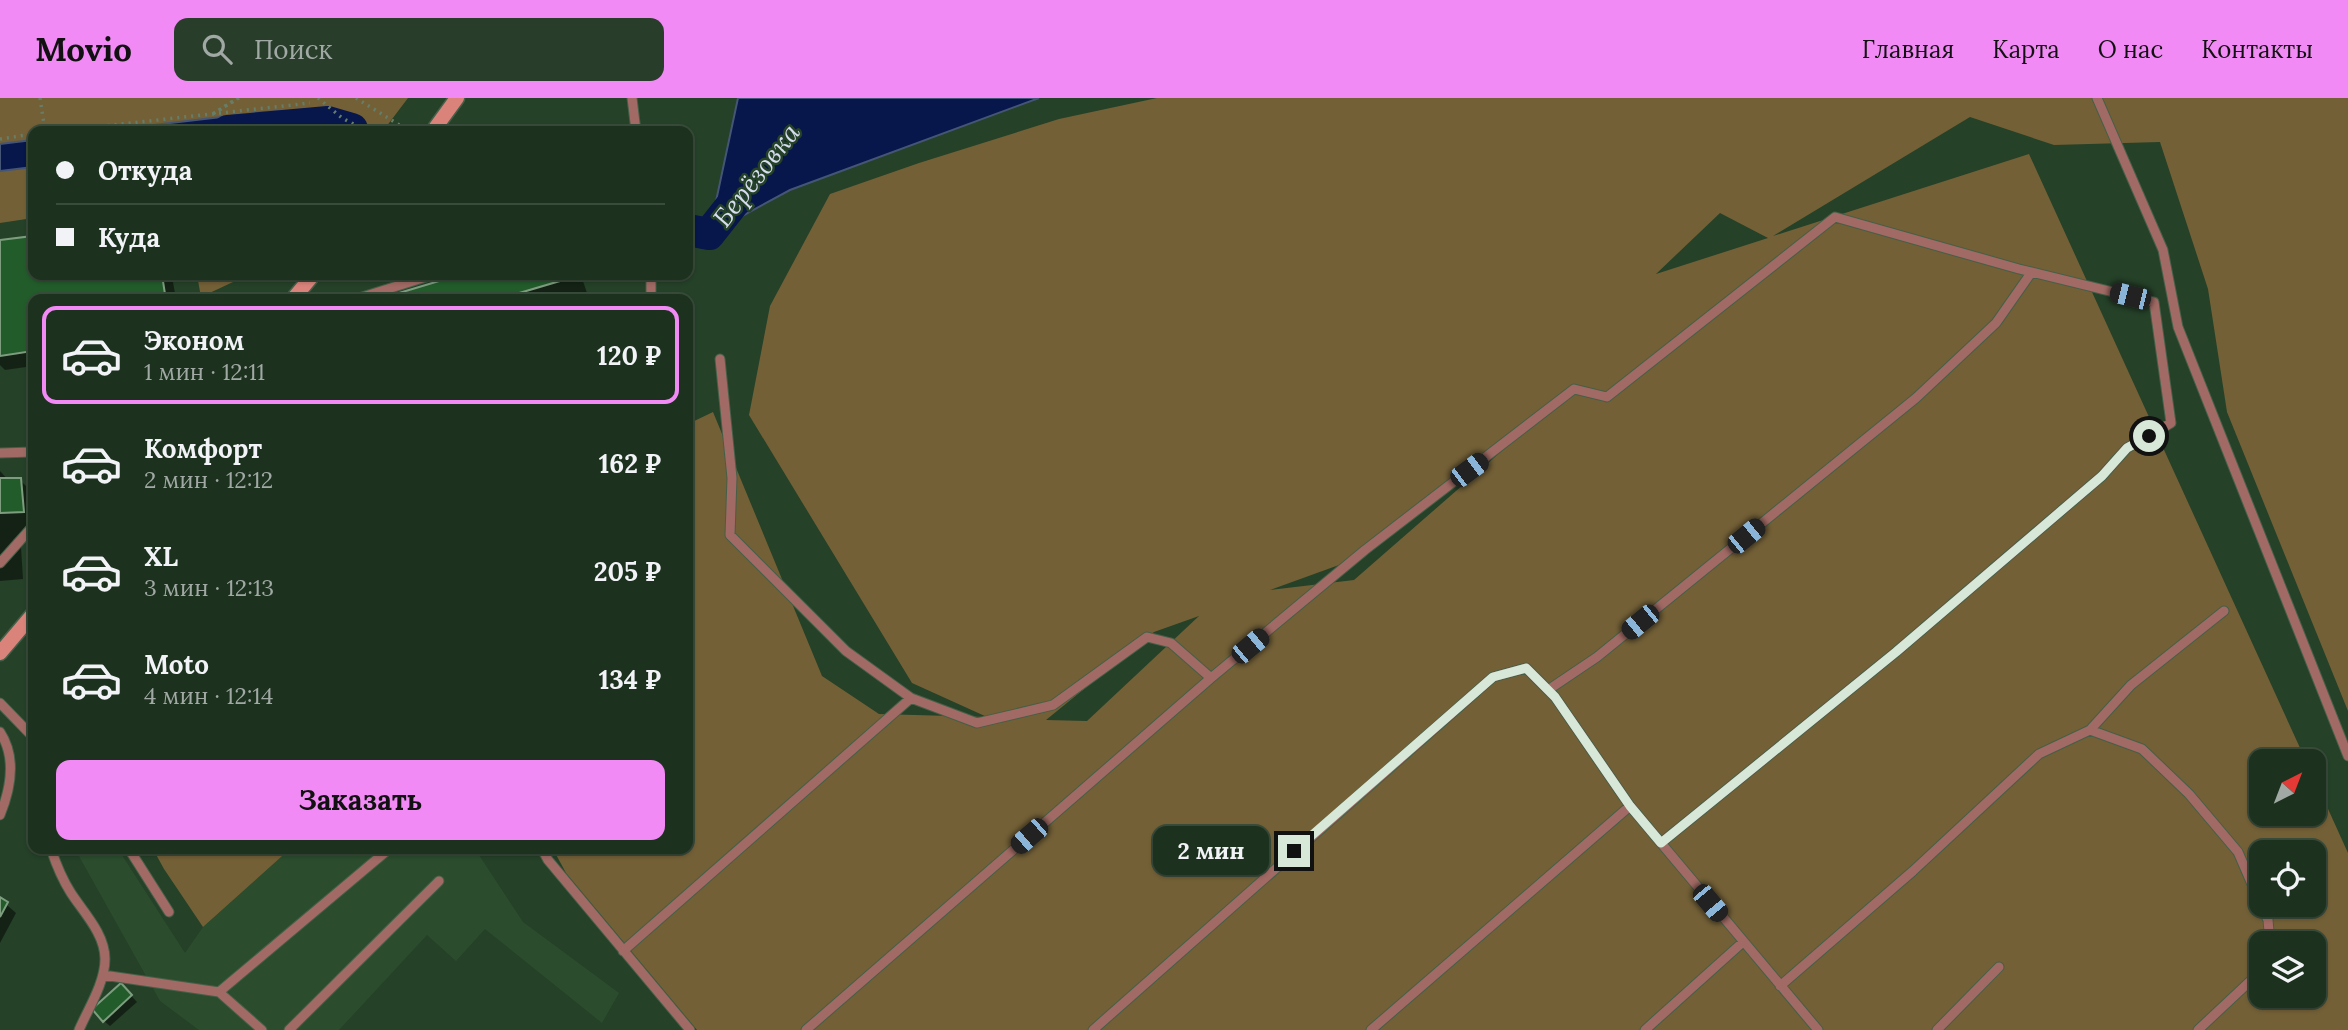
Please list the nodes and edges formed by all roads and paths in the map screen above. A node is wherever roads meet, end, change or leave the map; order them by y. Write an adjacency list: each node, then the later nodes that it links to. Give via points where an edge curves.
1 (40, 98): 10 (path)
2 (238, 98): 9 (path)
3 (318, 98): 12 (path)
4 (356, 98): 13 (path)
5 (457, 98): 14 (main road)
6 (632, 98): 15 (lane)
7 (2097, 98): 38 (lane, via 2163,250 2179,327)
8 (310, 103): 9 (path)
9 (211, 114): 11 (path)
10 (45, 126)
11 (104, 126)
12 (357, 126)
13 (401, 126)
14 (437, 126)
15 (635, 126)
16 (28, 135): 17 (path)
17 (0, 139)
18 (2031, 273): 31 (lane, via 1835,217 1607,397 1574,389 1365,550); 32 (lane, via 1996,323 1916,398 1597,657); 41 (lane, via 2154,302 2171,423 2127,448 2102,476 1906,643)
19 (309, 280): 21 (main road)
20 (416, 280): 22 (lane)
21 (297, 294)
22 (372, 294)
23 (720, 359): 33 (lane, via 732,478 730,535 846,651)
24 (28, 452): 25 (lane)
25 (0, 453)
26 (28, 532): 27 (lane)
27 (0, 563)
28 (2224, 611): 35 (lane, via 2131,685)
29 (28, 620): 30 (main road)
30 (0, 653)
31 (1212, 678): 33 (lane, via 1171,643 1147,637 1053,705 977,723); 60 (lane)
32 (1548, 690): 39 (lane); 61 (lane, via 1526,668 1493,677)
33 (911, 698): 50 (lane)
34 (0, 703): 37 (lane)
35 (2090, 730): 46 (lane, via 2142,749 2189,794 2238,852); 54 (lane, via 2039,754)
36 (0, 732): 40 (lane, via 12,769)
37 (28, 732)
38 (2348, 756)
39 (1630, 806): 41 (lane); 62 (lane)
40 (0, 815)
41 (1661, 843): 49 (lane)
42 (53, 854): 52 (lane, via 103,944)
43 (133, 854): 48 (lane)
44 (382, 854): 55 (lane)
45 (545, 854): 50 (lane)
46 (2249, 877)
47 (439, 881): 58 (lane)
48 (169, 912)
49 (1743, 942): 54 (lane); 63 (lane)
50 (623, 951): 59 (lane)
51 (1999, 967): 65 (lane)
52 (103, 975): 55 (lane); 56 (lane)
53 (2249, 982): 66 (lane)
54 (1780, 986): 64 (lane)
55 (219, 992): 57 (lane)
56 (79, 1030)
57 (262, 1030)
58 (289, 1030)
59 (690, 1030)
60 (806, 1030)
61 (1093, 1030)
62 (1371, 1030)
63 (1645, 1030)
64 (1818, 1030)
65 (1937, 1030)
66 (2198, 1030)

